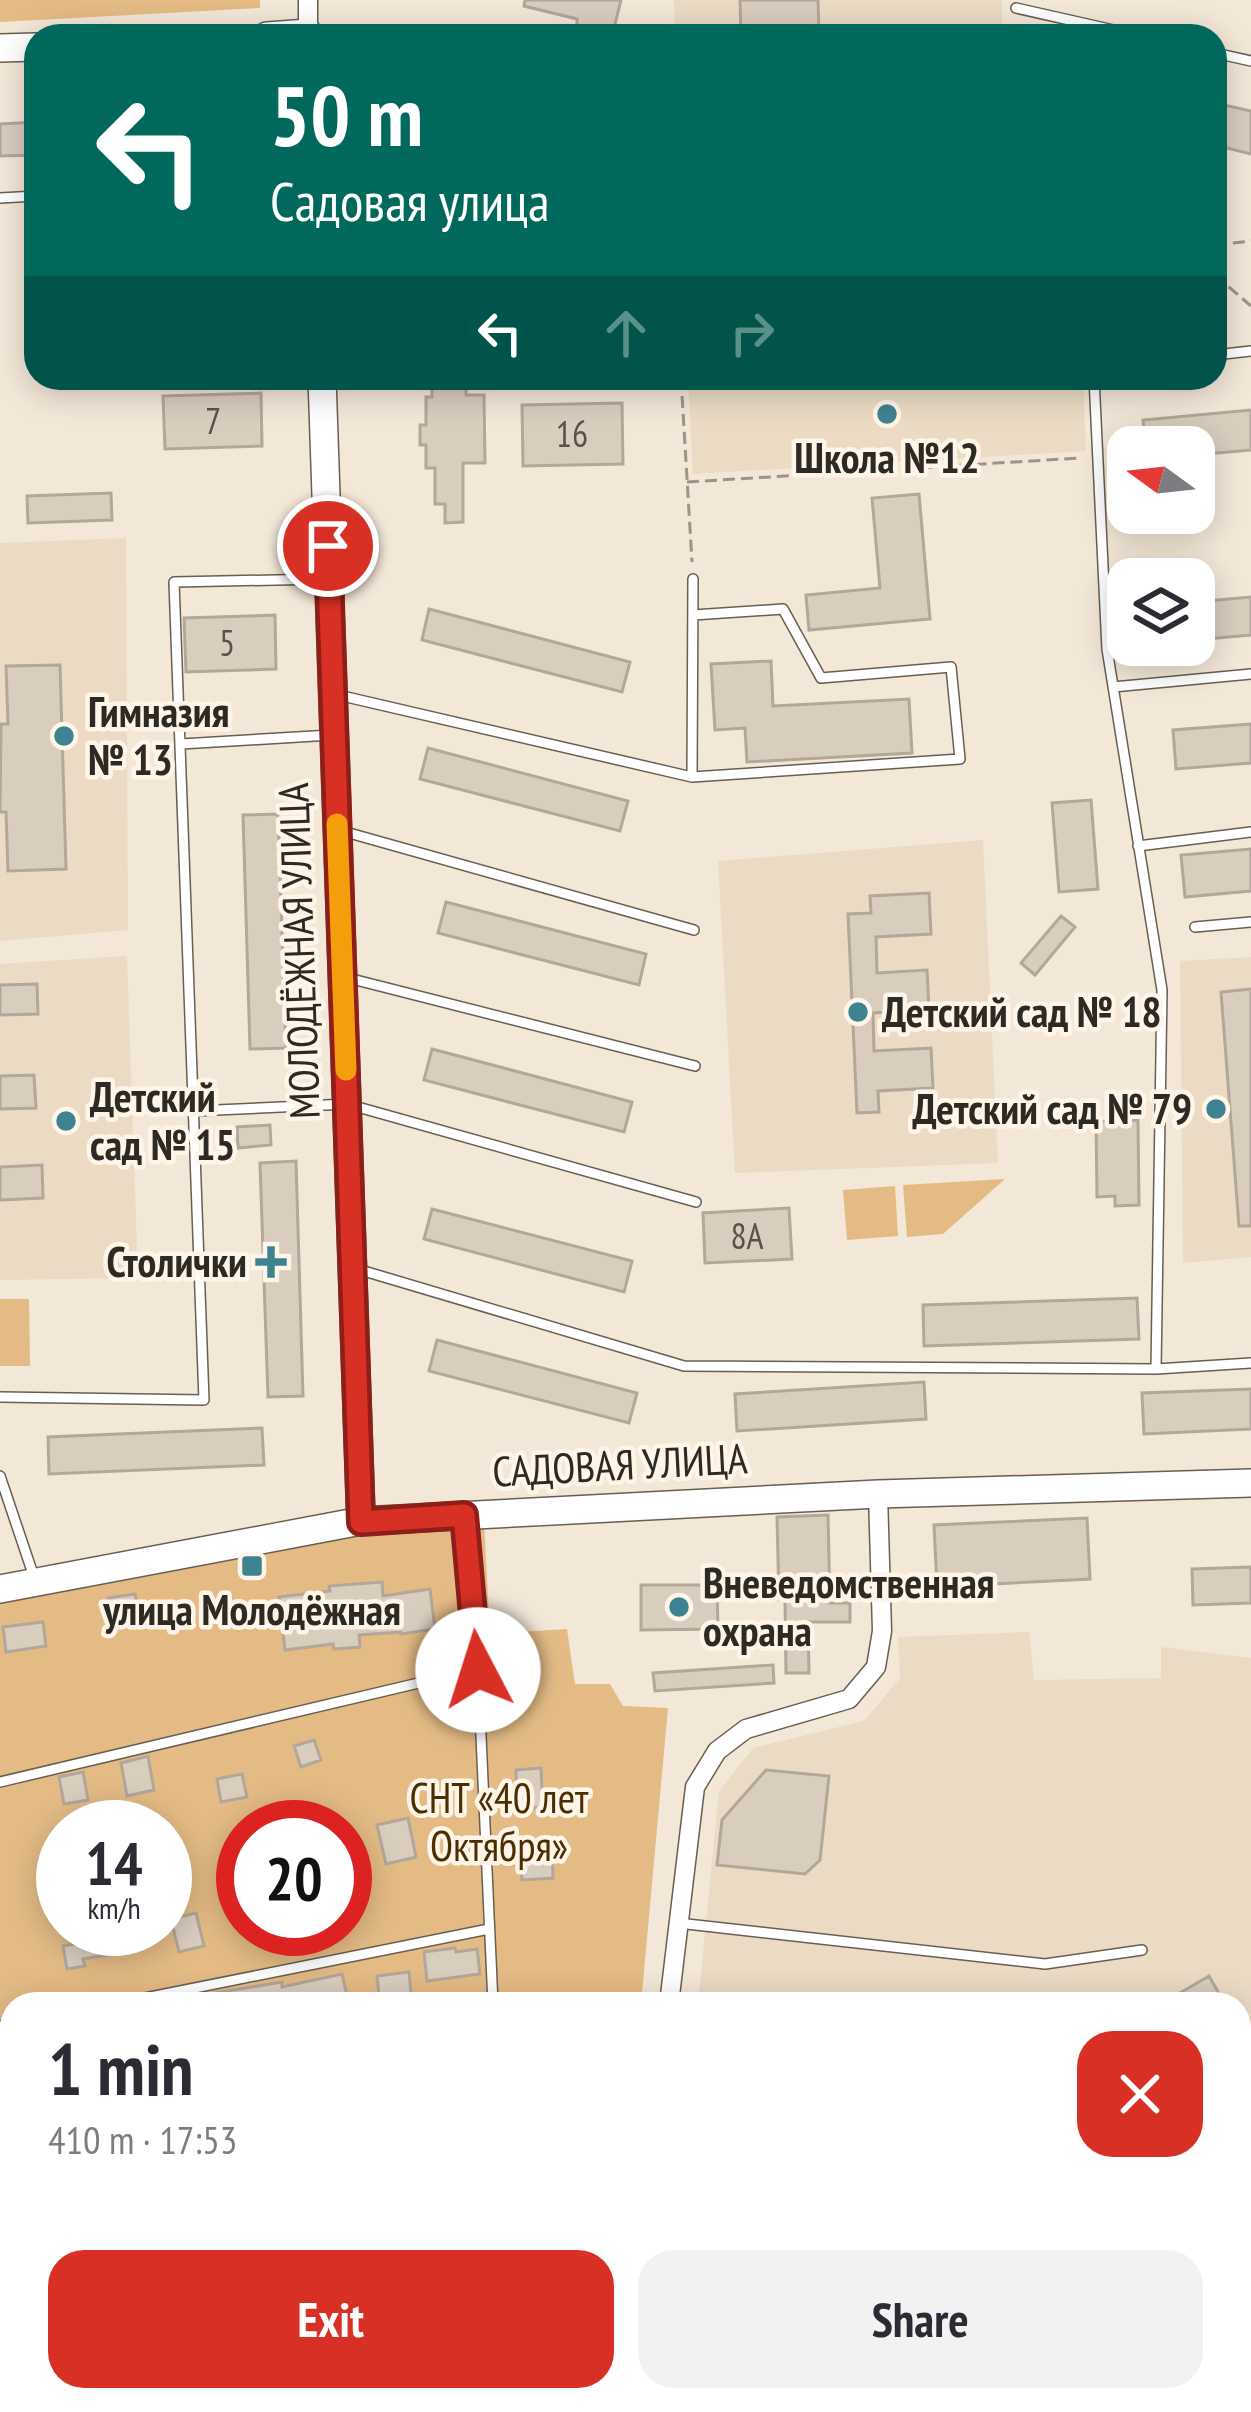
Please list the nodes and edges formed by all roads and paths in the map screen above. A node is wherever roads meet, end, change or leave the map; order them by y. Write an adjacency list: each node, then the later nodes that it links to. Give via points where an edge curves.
1 (1016, 8): 2 (lane)
2 (1087, 24)
3 (1227, 285): 4 (path)
4 (1251, 306)
5 (322, 390): 10 (street, МОЛОДЁЖНАЯ УЛИЦА)
6 (682, 390): 9 (path)
7 (1095, 390): 8 (lane)
8 (1098, 457): 9 (path); 14 (lane)
9 (687, 482): 11 (path)
10 (329, 579): 15 (street, МОЛОДЁЖНАЯ УЛИЦА); 17 (lane, via 175,582)
11 (693, 579): 12 (lane)
12 (693, 615): 18 (lane); 18 (lane, via 783,609 821,678 951,667 960,759)
13 (1251, 674): 14 (lane)
14 (1113, 687): 21 (lane)
15 (333, 693): 16 (street, МОЛОДЁЖНАЯ УЛИЦА); 18 (lane)
16 (334, 735): 17 (lane); 19 (street, МОЛОДЁЖНАЯ УЛИЦА)
17 (181, 744): 28 (lane)
18 (692, 777)
19 (337, 829): 24 (lane); 25 (street, МОЛОДЁЖНАЯ УЛИЦА)
20 (1251, 832): 21 (lane)
21 (1138, 846): 32 (lane, via 1162,990)
22 (1251, 922): 23 (lane)
23 (1195, 928)
24 (694, 930)
25 (342, 977): 26 (lane); 27 (street, МОЛОДЁЖНАЯ УЛИЦА)
26 (695, 1066)
27 (347, 1104): 28 (lane); 29 (lane); 30 (street, МОЛОДЁЖНАЯ УЛИЦА)
28 (194, 1111): 33 (lane, via 204,1400)
29 (696, 1202)
30 (352, 1268): 32 (lane, via 684,1366); 38 (street, МОЛОДЁЖНАЯ УЛИЦА)
31 (1251, 1363): 32 (lane)
32 (1156, 1369)
33 (0, 1397)
34 (0, 1476): 39 (lane)
35 (1251, 1483): 36 (street, САДОВАЯ УЛИЦА)
36 (878, 1494): 37 (street, САДОВАЯ УЛИЦА); 43 (street, via 876,1667 849,1699 746,1729 717,1751 695,1787)
37 (464, 1515): 38 (street, САДОВАЯ УЛИЦА); 41 (lane)
38 (361, 1522): 39 (street, САДОВАЯ УЛИЦА)
39 (35, 1582): 40 (street, САДОВАЯ УЛИЦА)
40 (0, 1589)
41 (478, 1670): 42 (lane); 44 (lane)
42 (0, 1782)
43 (678, 1923): 45 (lane, via 1045,1964); 48 (street)
44 (489, 1929): 46 (lane); 47 (lane)
45 (1142, 1950)
46 (175, 1992)
47 (493, 1992)
48 (670, 1992)

